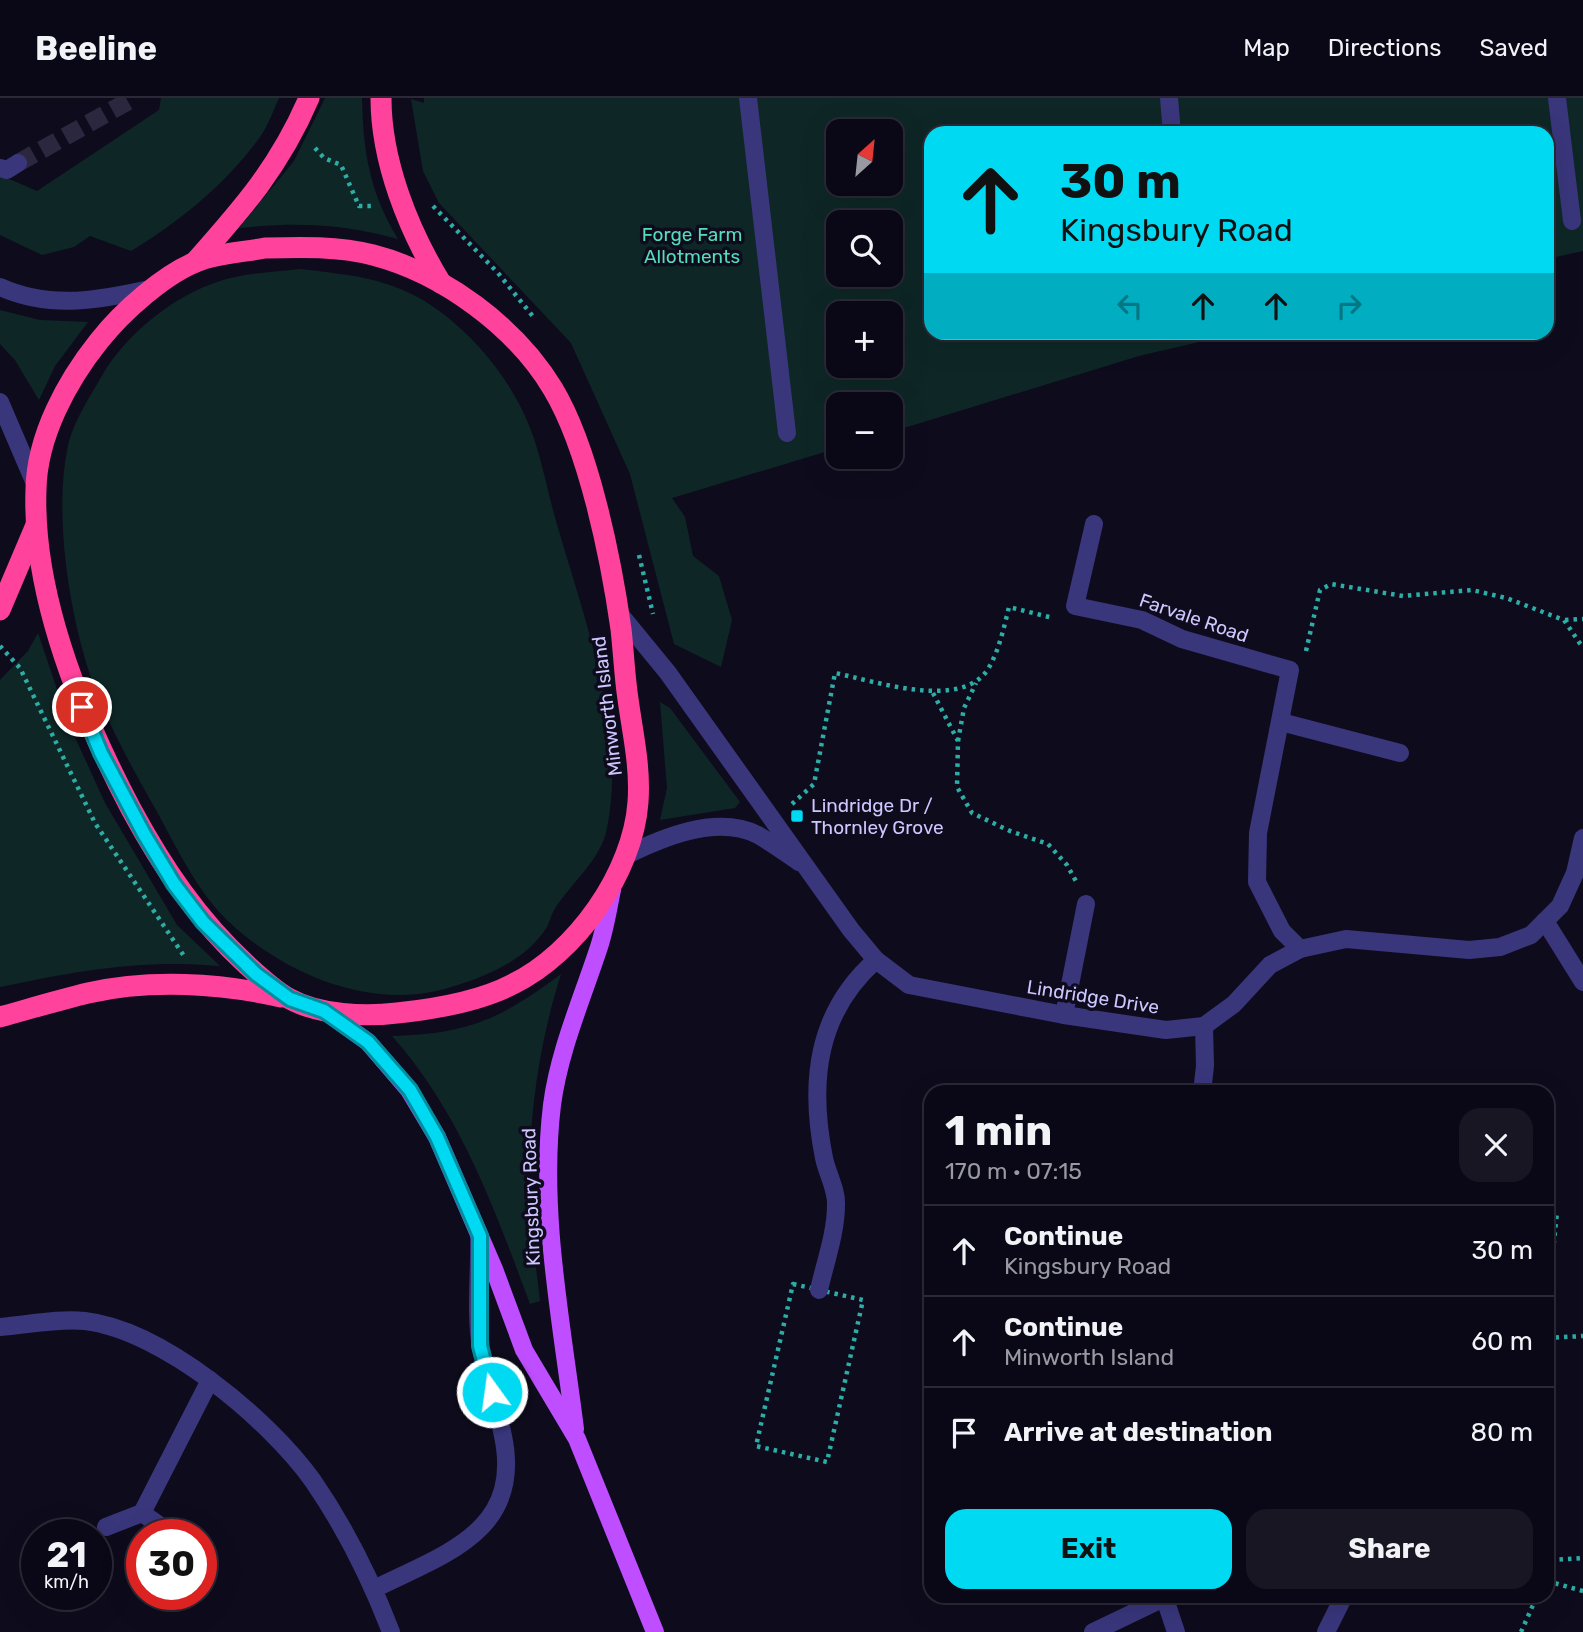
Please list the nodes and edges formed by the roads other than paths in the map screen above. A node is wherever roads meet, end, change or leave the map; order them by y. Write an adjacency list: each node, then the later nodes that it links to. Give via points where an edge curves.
1 (309, 98): 10 (highway, via 289,141 257,191)
2 (381, 98): 11 (highway, via 381,118 398,190)
3 (748, 98): 15 (street)
4 (1168, 98): 6 (street)
5 (1557, 98): 9 (street)
6 (1171, 126)
7 (18, 163): 8 (street, via 7,170)
8 (0, 168)
9 (1572, 222)
10 (195, 262): 11 (highway, Minworth Island, via 265,248 331,248 375,255); 13 (highway, Minworth Island)
11 (440, 283): 20 (highway, Minworth Island, via 499,326 552,387 568,416 612,569)
12 (0, 287): 13 (street, via 21,296 77,303)
13 (156, 288): 16 (highway, Minworth Island, via 126,311 85,358 45,438)
14 (0, 402): 16 (street)
15 (787, 433)
16 (36, 486): 17 (highway, Minworth Island)
17 (38, 522): 19 (highway); 31 (highway, Minworth Island, via 42,567 62,648 101,753 174,884 203,922 256,974)
18 (1094, 524): 21 (street, Farvale Road, via 1075,606 1142,621 1182,639 1290,670)
19 (0, 610)
20 (618, 612): 24 (highway, Minworth Island, via 639,778 633,834); 25 (street, Lindridge Drive)
21 (1281, 722): 22 (street); 28 (street, via 1258,833 1257,882 1282,931)
22 (1400, 753)
23 (1583, 838): 27 (street, Lindridge Drive, via 1575,873 1560,906)
24 (619, 867): 25 (street, Lindridge Drive, via 654,842 730,827 757,834); 32 (highway, Minworth Island, via 570,939 512,985 456,1003 392,1014); 41 (main road, Kingsbury Road, via 600,945 560,1068 550,1131 551,1223)
25 (811, 870): 29 (street, Lindridge Drive)
26 (1086, 904): 33 (street)
27 (1545, 921): 28 (street, Lindridge Drive, via 1531,935 1500,947 1469,950 1346,939); 30 (street)
28 (1300, 949): 35 (street, Lindridge Drive, via 1270,965 1234,1004)
29 (876, 960): 33 (street, Lindridge Drive, via 909,985); 38 (street, via 863,971 828,1023 816,1084 824,1157 837,1204)
30 (1583, 982)
31 (290, 999): 32 (highway, Minworth Island); 34 (highway, via 205,985 152,986 90,992)
32 (324, 1011): 37 (main road, Kingsbury Road, via 368,1042 410,1090 437,1137)
33 (1064, 1015): 35 (street, Lindridge Drive, via 1166,1030)
34 (0, 1017)
35 (1203, 1026): 36 (street)
36 (1203, 1085)
37 (480, 1236): 41 (main road, Kingsbury Road, via 524,1350); 45 (street, via 480,1346 503,1438 507,1474 502,1501 466,1542)
38 (819, 1290)
39 (0, 1326): 40 (street, via 85,1321 145,1338)
40 (210, 1380): 42 (street); 45 (street, via 257,1418 312,1480)
41 (577, 1439): 50 (main road, Kingsbury Road)
42 (142, 1513): 43 (street); 44 (street)
43 (151, 1519)
44 (112, 1525)
45 (374, 1589): 49 (street)
46 (1152, 1603): 51 (street)
47 (1166, 1603): 52 (street)
48 (1340, 1603): 53 (street)
49 (391, 1632)
50 (655, 1632)
51 (1093, 1632)
52 (1176, 1632)
53 (1326, 1632)

